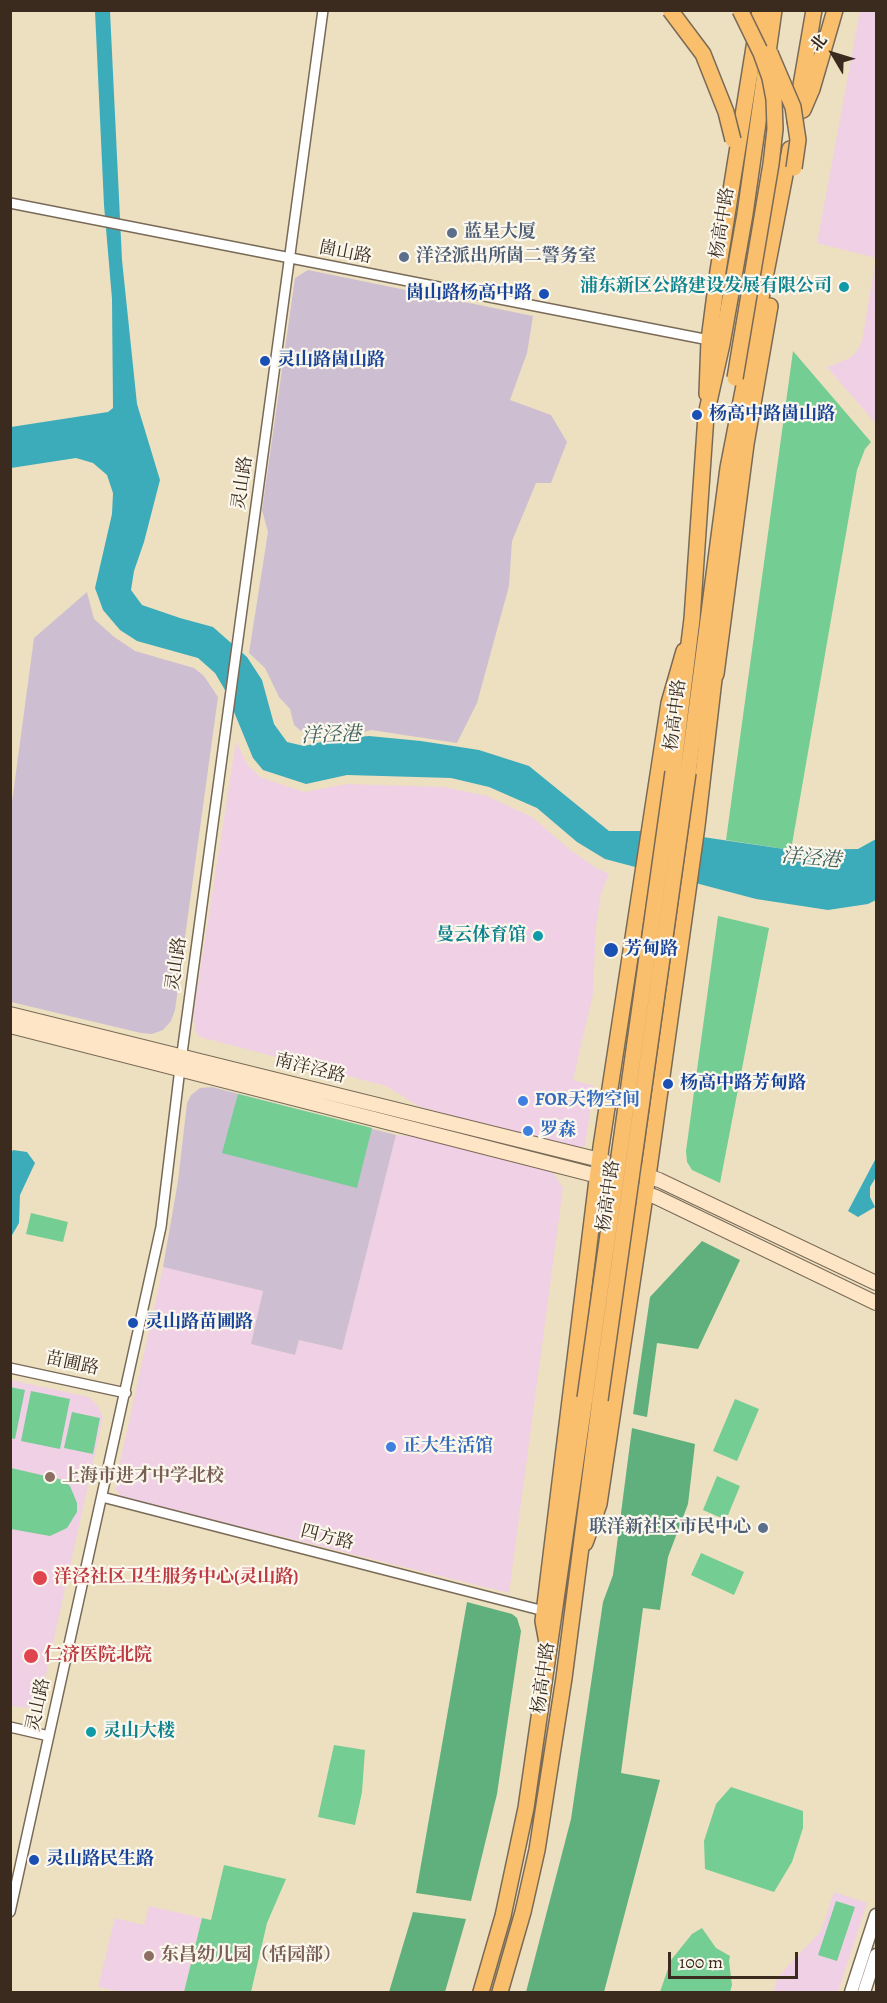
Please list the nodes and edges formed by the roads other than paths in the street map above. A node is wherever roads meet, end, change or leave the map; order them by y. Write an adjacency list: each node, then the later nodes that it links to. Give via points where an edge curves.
1 (323, 10): 11 (street, 灵山路)
2 (670, 10): 9 (main road, bridge, via 704,54 726,112 732,140)
3 (760, 10): 9 (main road)
4 (774, 10): 14 (main road, 杨高中路, via 743,225)
5 (814, 10): 8 (main road, 杨高中路)
6 (835, 10): 8 (main road, via 812,89)
7 (741, 13): 15 (main road, bridge, via 770,78 775,129 735,378); 17 (main road, bridge, via 763,39 779,72 793,107 798,140 747,444)
8 (793, 132): 13 (main road, 杨高中路)
9 (732, 187): 12 (main road)
10 (10, 203): 11 (street, 崮山路)
11 (291, 259): 12 (street, 崮山路); 21 (street, 灵山路)
12 (709, 340): 14 (main road)
13 (741, 403): 15 (main road, 杨高中路); 17 (main road, 杨高中路, via 719,592)
14 (706, 415): 16 (main road, 杨高中路)
15 (728, 468): 18 (main road, 杨高中路)
16 (692, 619): 18 (main road, 杨高中路); 22 (main road, 杨高中路, via 669,703)
17 (716, 674): 24 (main road, 杨高中路)
18 (681, 772): 30 (main road, 杨高中路, bridge)
19 (10, 1014): 21 (main road, 南洋泾路)
20 (10, 1026): 21 (main road, 南洋泾路)
21 (180, 1062): 22 (main road, 南洋泾路); 23 (main road, 南洋泾路); 29 (street, 灵山路, via 161,1227)
22 (600, 1160): 23 (main road, 杨高中路); 24 (main road)
23 (598, 1176): 25 (main road); 33 (main road, 杨高中路)
24 (648, 1176): 25 (main road, 杨高中路); 26 (main road)
25 (645, 1198): 27 (main road); 32 (main road, 杨高中路, via 599,1504)
26 (876, 1283)
27 (876, 1303)
28 (10, 1368): 29 (street, 苗圃路)
29 (126, 1393): 31 (street, 灵山路)
30 (592, 1399): 32 (main road, 杨高中路); 34 (main road, 杨高中路)
31 (102, 1497): 33 (street, 四方路); 36 (street, 灵山路)
32 (579, 1559): 41 (main road, 杨高中路, via 537,1850)
33 (544, 1611): 34 (main road, 杨高中路)
34 (549, 1654): 40 (main road, 杨高中路, via 526,1808 503,1916)
35 (10, 1727): 36 (street)
36 (49, 1736): 37 (street, 灵山路)
37 (10, 1912)
38 (876, 1915): 42 (street)
39 (876, 1955): 43 (street)
40 (481, 1992)
41 (500, 1992)
42 (851, 1992)
43 (864, 1992)

